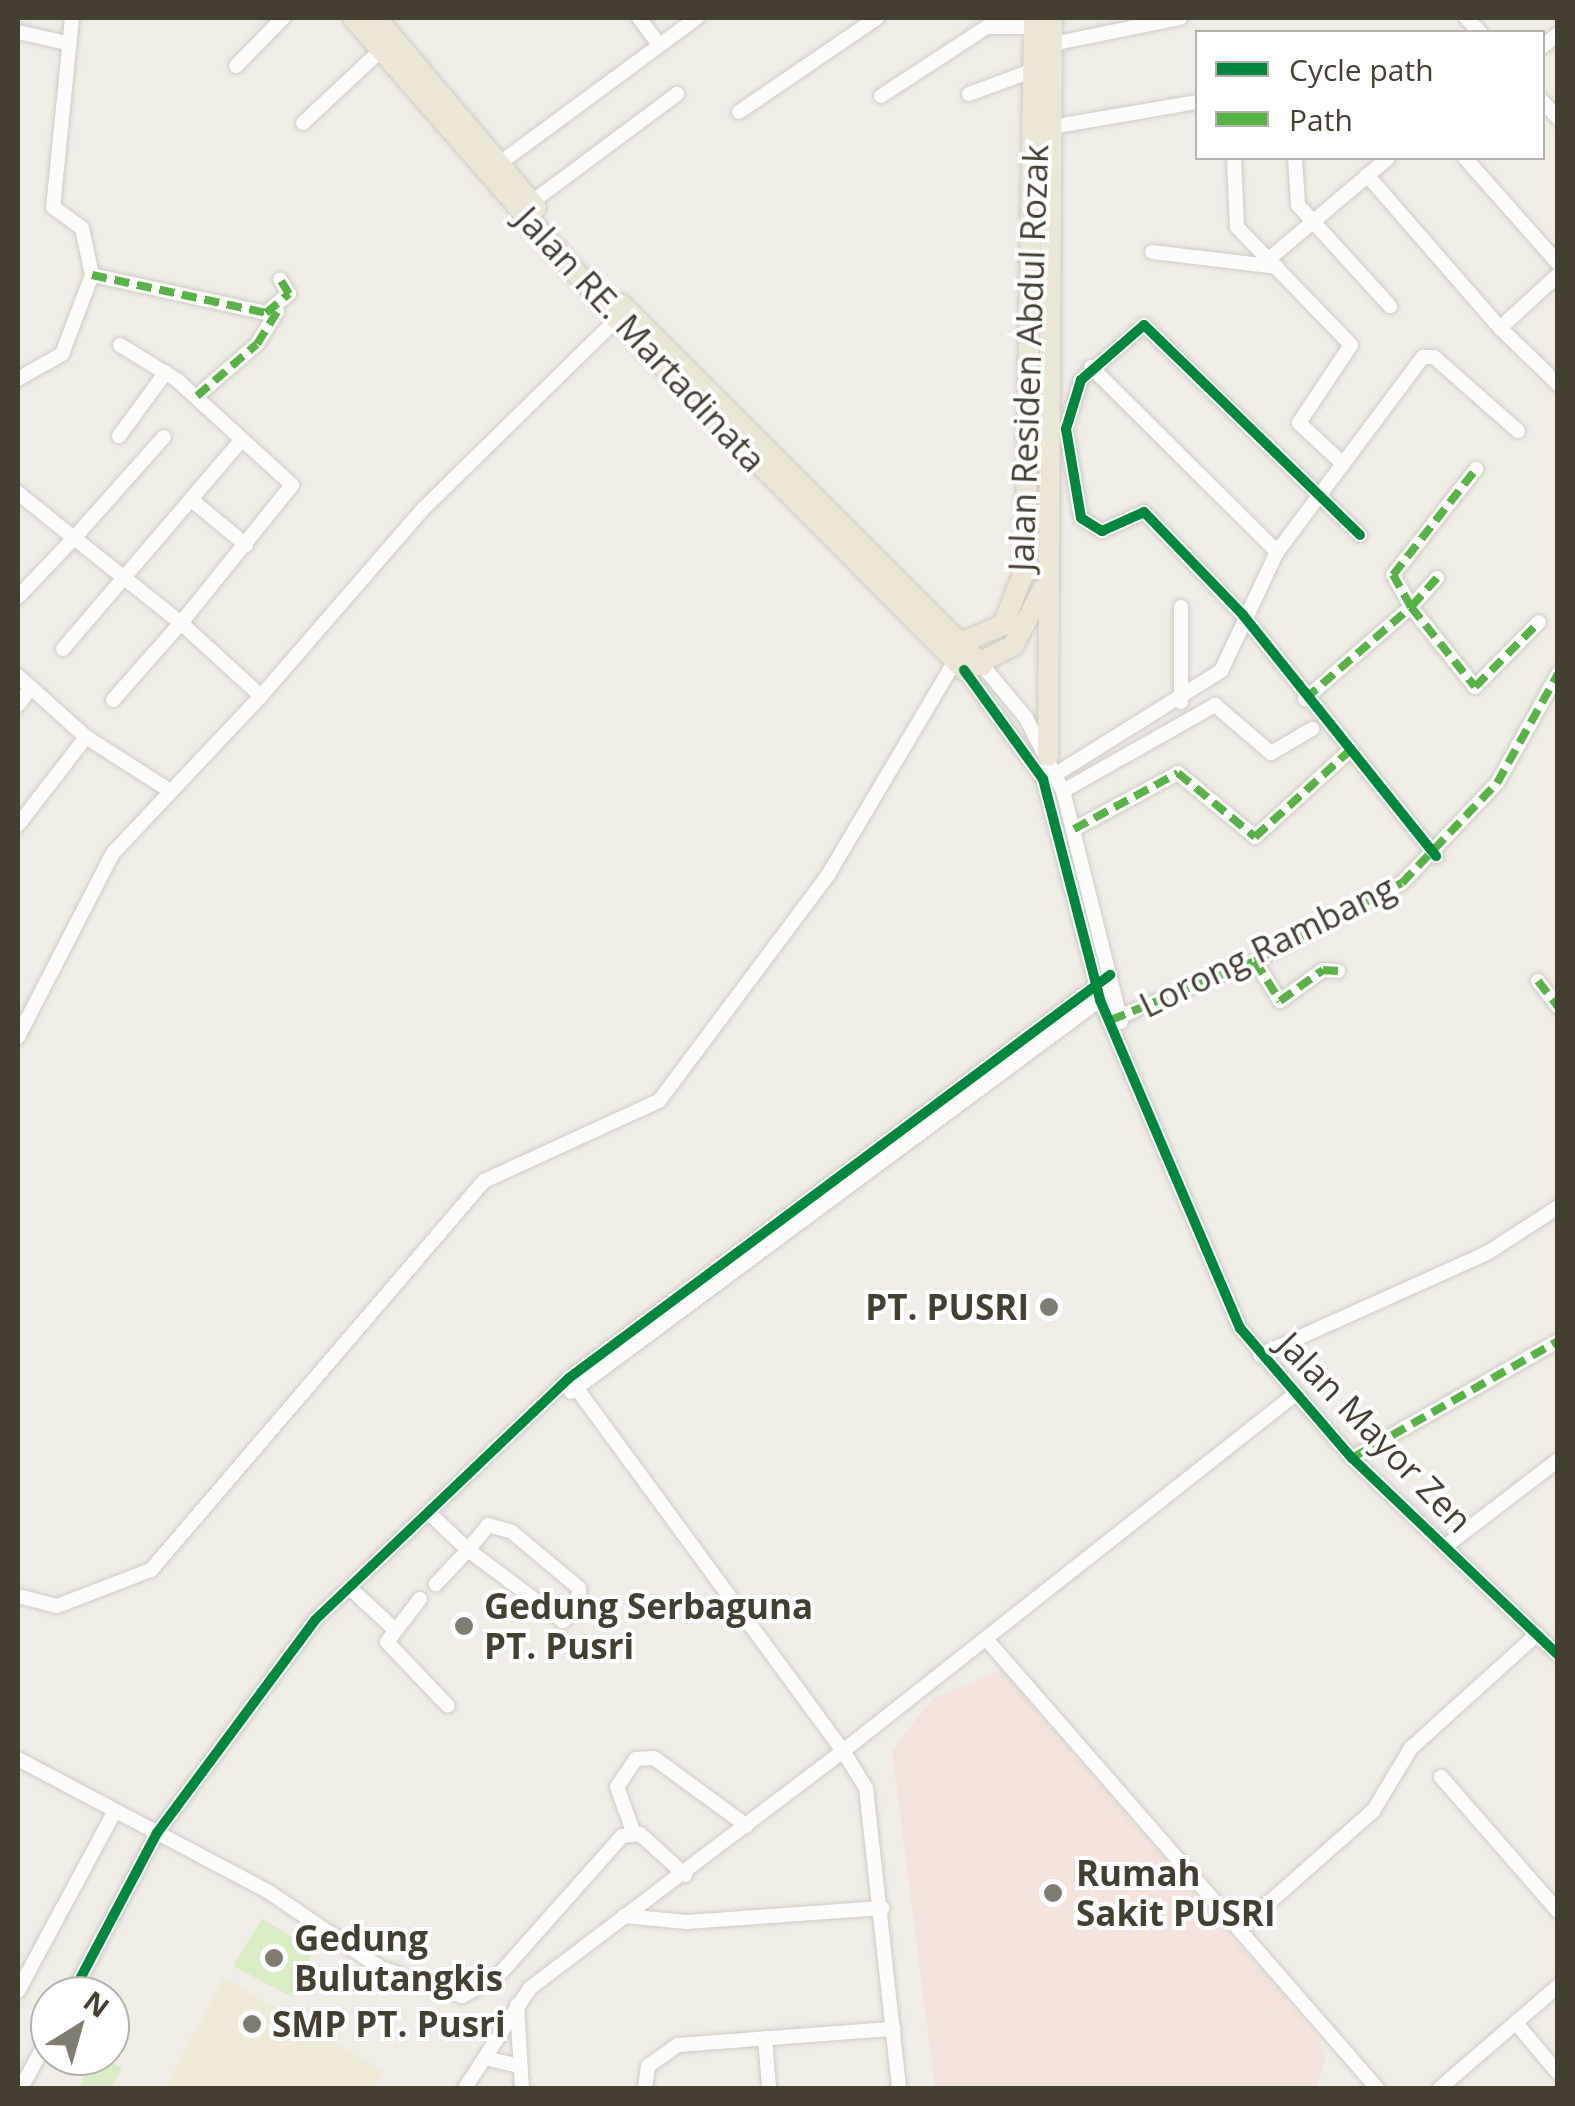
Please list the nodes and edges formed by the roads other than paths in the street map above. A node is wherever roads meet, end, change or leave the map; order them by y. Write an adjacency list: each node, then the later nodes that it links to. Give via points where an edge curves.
1 (72, 18): 11 (street)
2 (284, 18): 15 (street)
3 (353, 18): 14 (highway, Jalan RE. Martadinata)
4 (376, 18): 28 (highway)
5 (640, 18): 13 (street)
6 (697, 18): 13 (street)
7 (877, 18): 21 (street)
8 (1180, 18): 12 (street)
9 (1040, 21): 12 (highway, Jalan Residen Abdul Rozak); 16 (highway, Jalan Residen Abdul Rozak); 19 (street, via 986,27)
10 (18, 32): 11 (street)
11 (67, 44): 36 (street, via 53,207 82,228)
12 (1052, 44): 23 (highway, Jalan Residen Abdul Rozak)
13 (660, 45): 28 (street)
14 (381, 50): 22 (street); 32 (highway, Jalan RE. Martadinata)
15 (236, 66)
16 (1034, 70): 18 (street); 74 (highway, Jalan Residen Abdul Rozak, via 1025,569 1003,625)
17 (677, 94): 30 (street)
18 (969, 94)
19 (881, 96)
20 (1195, 103): 23 (street)
21 (739, 112)
22 (302, 123)
23 (1052, 127): 49 (highway, Jalan Residen Abdul Rozak, via 1051,300)
24 (1234, 160): 35 (street, via 1234,222)
25 (1294, 160): 31 (street, via 1294,197)
26 (1385, 160): 29 (street)
27 (1467, 160): 34 (street)
28 (500, 163): 30 (highway)
29 (1366, 175): 31 (street); 42 (street)
30 (532, 202): 32 (highway)
31 (1312, 222): 35 (street); 39 (street)
32 (562, 246): 41 (highway, Jalan RE. Martadinata); 53 (highway)
33 (1152, 252): 35 (street)
34 (1558, 262)
35 (1273, 263): 55 (street, via 1352,345 1299,424)
36 (92, 275): 40 (street); 46 (street, via 62,354)
37 (1558, 275): 42 (street)
38 (280, 279): 40 (street, via 289,294)
39 (1390, 306)
40 (277, 312): 48 (street, via 258,344)
41 (616, 320): 53 (highway, Jalan RE. Martadinata); 78 (street, via 424,508)
42 (1500, 328): 47 (street)
43 (120, 345): 45 (street)
44 (1092, 366): 49 (street); 58 (street, via 1144,325); 63 (street)
45 (166, 372): 48 (street); 51 (street)
46 (18, 379)
47 (1558, 384)
48 (197, 396): 54 (street)
49 (1060, 407): 66 (highway, Jalan Residen Abdul Rozak); 70 (street, via 1070,495 1081,518 1108,530 1139,509)
50 (1518, 431): 55 (street, via 1428,355)
51 (119, 436)
52 (164, 436): 61 (street)
53 (744, 440): 74 (highway, Jalan RE. Martadinata)
54 (239, 443): 59 (street); 62 (street, via 292,485)
55 (1341, 462): 58 (street)
56 (1476, 469): 68 (street, via 1393,576)
57 (18, 493): 61 (street)
58 (1315, 498): 60 (street); 63 (street)
59 (193, 502): 62 (street); 64 (street)
60 (1360, 535)
61 (74, 538): 64 (street); 67 (street)
62 (246, 544): 72 (street)
63 (1277, 552): 70 (street)
64 (125, 577): 72 (street); 73 (street)
65 (1438, 578): 68 (street)
66 (1043, 589): 74 (highway, via 1022,635); 86 (highway, Jalan Residen Abdul Rozak)
67 (18, 597)
68 (1411, 606): 71 (street, via 1475,686); 79 (street)
69 (1181, 607): 81 (street)
70 (1243, 615): 79 (street); 81 (street, via 1226,666)
71 (1539, 622)
72 (181, 623): 78 (street); 80 (street)
73 (63, 650)
74 (961, 658): 86 (street, Jalan Mayor Zen); 96 (street, Jalan Mayor Zen, via 1043,779); 113 (street, via 828,876 660,1101 484,1180 152,1570 57,1606)
75 (1558, 674): 91 (street, Lorong Rambang, via 1503,774)
76 (18, 676): 77 (street)
77 (32, 688): 82 (street); 84 (street)
78 (261, 696): 87 (street)
79 (1305, 699): 85 (street)
80 (112, 700)
81 (1181, 702): 86 (street)
82 (18, 705)
83 (1312, 730): 88 (street, via 1271,753 1216,706)
84 (86, 737): 87 (street); 89 (street)
85 (1347, 753): 90 (street, via 1255,836 1178,773); 91 (street)
86 (1052, 765): 88 (street, Jalan Mayor Zen)
87 (169, 790): 100 (street, via 104,867)
88 (1064, 791): 90 (street, Jalan Mayor Zen)
89 (18, 825)
90 (1074, 829): 94 (street, Jalan Mayor Zen)
91 (1436, 856): 92 (street, Lorong Rambang, via 1380,898)
92 (1254, 960): 93 (street, via 1280,1001 1322,970); 99 (street, Lorong Rambang)
93 (1338, 971)
94 (1111, 982): 96 (street); 97 (street); 99 (street, Jalan Mayor Zen)
95 (1538, 982): 98 (street)
96 (1095, 984): 97 (street, Jalan Mayor Zen); 104 (street)
97 (1100, 1000): 99 (street, Jalan Mayor Zen); 104 (street)
98 (1558, 1007)
99 (1116, 1019): 103 (street, Jalan Mayor Zen, via 1203,1256)
100 (18, 1038)
101 (1558, 1207): 103 (street, via 1487,1253)
102 (1558, 1341): 106 (street)
103 (1260, 1356): 105 (street, Jalan Mayor Zen)
104 (574, 1383): 108 (street); 120 (street)
105 (1293, 1396): 106 (street, Jalan Mayor Zen); 117 (street)
106 (1352, 1458): 109 (street, Jalan Mayor Zen)
107 (1558, 1460): 109 (street)
108 (428, 1512): 110 (street); 112 (street)
109 (1446, 1546): 116 (street, Jalan Mayor Zen)
110 (468, 1550): 110 (street, via 488,1525 501,1526 580,1588 580,1605 556,1622); 111 (street)
111 (436, 1584)
112 (350, 1588): 115 (street); 126 (street, via 315,1620)
113 (18, 1596)
114 (420, 1599): 115 (street)
115 (392, 1627): 119 (street, via 387,1642)
116 (1538, 1634): 118 (street, Jalan Mayor Zen); 131 (street, via 1420,1738 1373,1811)
117 (988, 1640): 120 (street); 131 (street)
118 (1558, 1655)
119 (448, 1706)
120 (843, 1751): 124 (street); 128 (street, via 866,1788)
121 (18, 1759): 123 (street)
122 (1441, 1777): 129 (street)
123 (115, 1810): 126 (street); 134 (street)
124 (747, 1826): 125 (street, via 654,1758 636,1759 617,1787); 127 (street)
125 (633, 1831): 126 (street, via 497,1977 462,1996 381,1968 311,1917); 127 (street)
126 (157, 1833): 132 (street)
127 (685, 1876): 130 (street)
128 (882, 1908): 130 (street, via 687,1922); 137 (street)
129 (1558, 1911)
130 (623, 1916): 135 (street)
131 (1239, 1929): 147 (street)
132 (82, 1976)
133 (1558, 1986): 136 (street)
134 (18, 1991)
135 (518, 2000): 139 (street); 140 (street)
136 (1516, 2022): 141 (street); 148 (street)
137 (894, 2029): 138 (street); 146 (street)
138 (765, 2038): 144 (street, via 678,2045 648,2066); 145 (street)
139 (484, 2058): 140 (street); 142 (street)
140 (520, 2066): 143 (street)
141 (1558, 2073)
142 (465, 2088)
143 (522, 2088)
144 (645, 2088)
145 (769, 2088)
146 (899, 2088)
147 (1377, 2088)
148 (1440, 2088)

